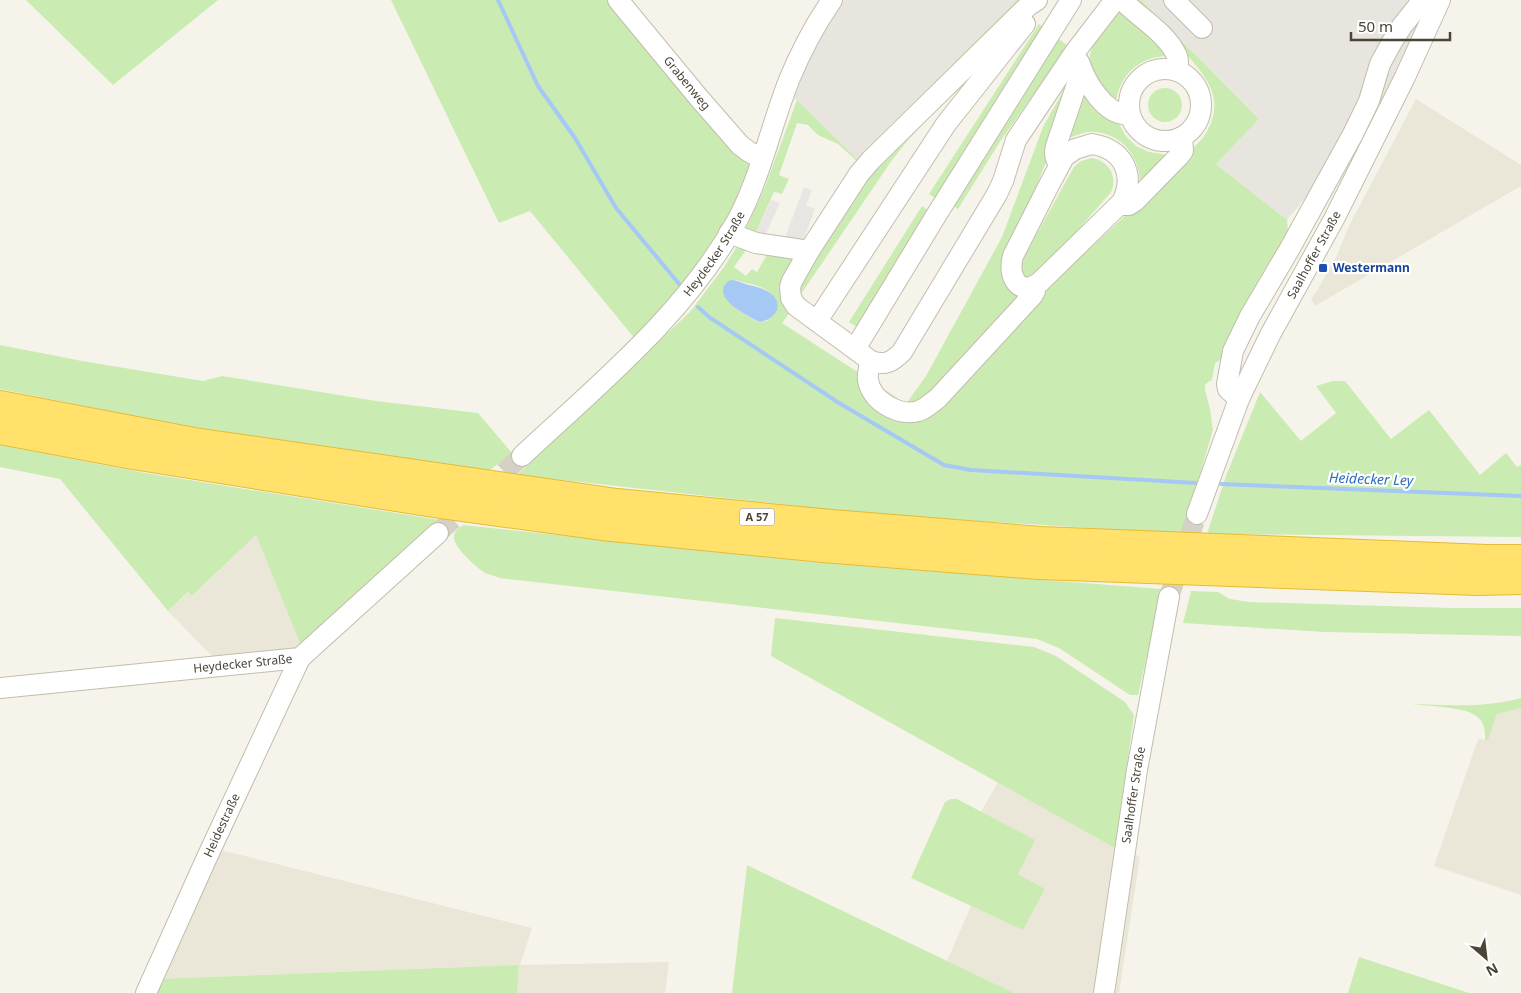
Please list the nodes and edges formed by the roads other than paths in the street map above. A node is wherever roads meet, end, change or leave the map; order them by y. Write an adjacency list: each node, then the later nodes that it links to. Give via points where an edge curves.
1 (618, 0): 16 (street, Grabenweg, via 740,145)
2 (832, 0): 16 (street, Heydecker Straße, via 812,30 789,81)
3 (1071, 0): 23 (street)
4 (1115, 0): 11 (street)
5 (1122, 0): 12 (street, via 1172,48 1177,56)
6 (1174, 0): 10 (street)
7 (1423, 0): 25 (street, via 1402,26 1380,64 1369,100 1353,134 1233,351 1227,384 1228,389)
8 (1440, 0): 25 (street, Saalhoffer Straße, via 1406,77 1334,219 1270,335)
9 (1032, 3): 20 (street, via 865,167); 22 (street, via 1029,18 946,124)
10 (1202, 28)
11 (1075, 52): 13 (street); 24 (street, via 1016,140 997,194 902,352 888,362 879,364)
12 (1177, 71): 14 (street, via 1160,70 1138,81 1130,96); 15 (street, via 1196,86 1201,103 1194,128)
13 (1084, 75): 14 (street, via 1097,95 1113,110 1123,115); 17 (street, via 1078,81 1056,146 1055,159)
14 (1130, 114): 15 (street, via 1138,130 1153,139 1170,141)
15 (1182, 137): 18 (street, via 1179,156 1135,201)
16 (762, 158): 19 (street, Heydecker Straße)
17 (1059, 166): 18 (street, via 1069,152 1084,146 1098,145 1111,150 1122,161 1127,174 1128,189); 21 (street, via 1010,264 1014,281 1023,287)
18 (1119, 205): 21 (street)
19 (729, 233): 20 (street, via 756,243); 28 (street, Heydecker Straße, via 678,306)
20 (809, 251): 22 (street, via 792,281 790,292 796,306)
21 (1035, 286): 24 (street, via 1032,296 938,398 918,411 896,410 877,397 867,379)
22 (817, 321): 23 (street)
23 (854, 349): 24 (street)
24 (871, 361)
25 (1240, 399): 29 (street, Saalhoffer Straße)
26 (0, 405): 31 (highway, A 57, via 194,442 626,504 1041,541)
27 (0, 430): 32 (highway, A 57, via 133,455 440,504 602,526 823,548 1039,565)
28 (522, 456)
29 (1197, 514)
30 (438, 533): 34 (street, Heydecker Straße)
31 (1521, 558)
32 (1521, 580)
33 (1169, 598): 37 (street, Saalhoffer Straße, via 1137,770)
34 (300, 658): 35 (street, Heydecker Straße); 36 (street, Heidestraße)
35 (0, 688)
36 (146, 993)
37 (1104, 993)

